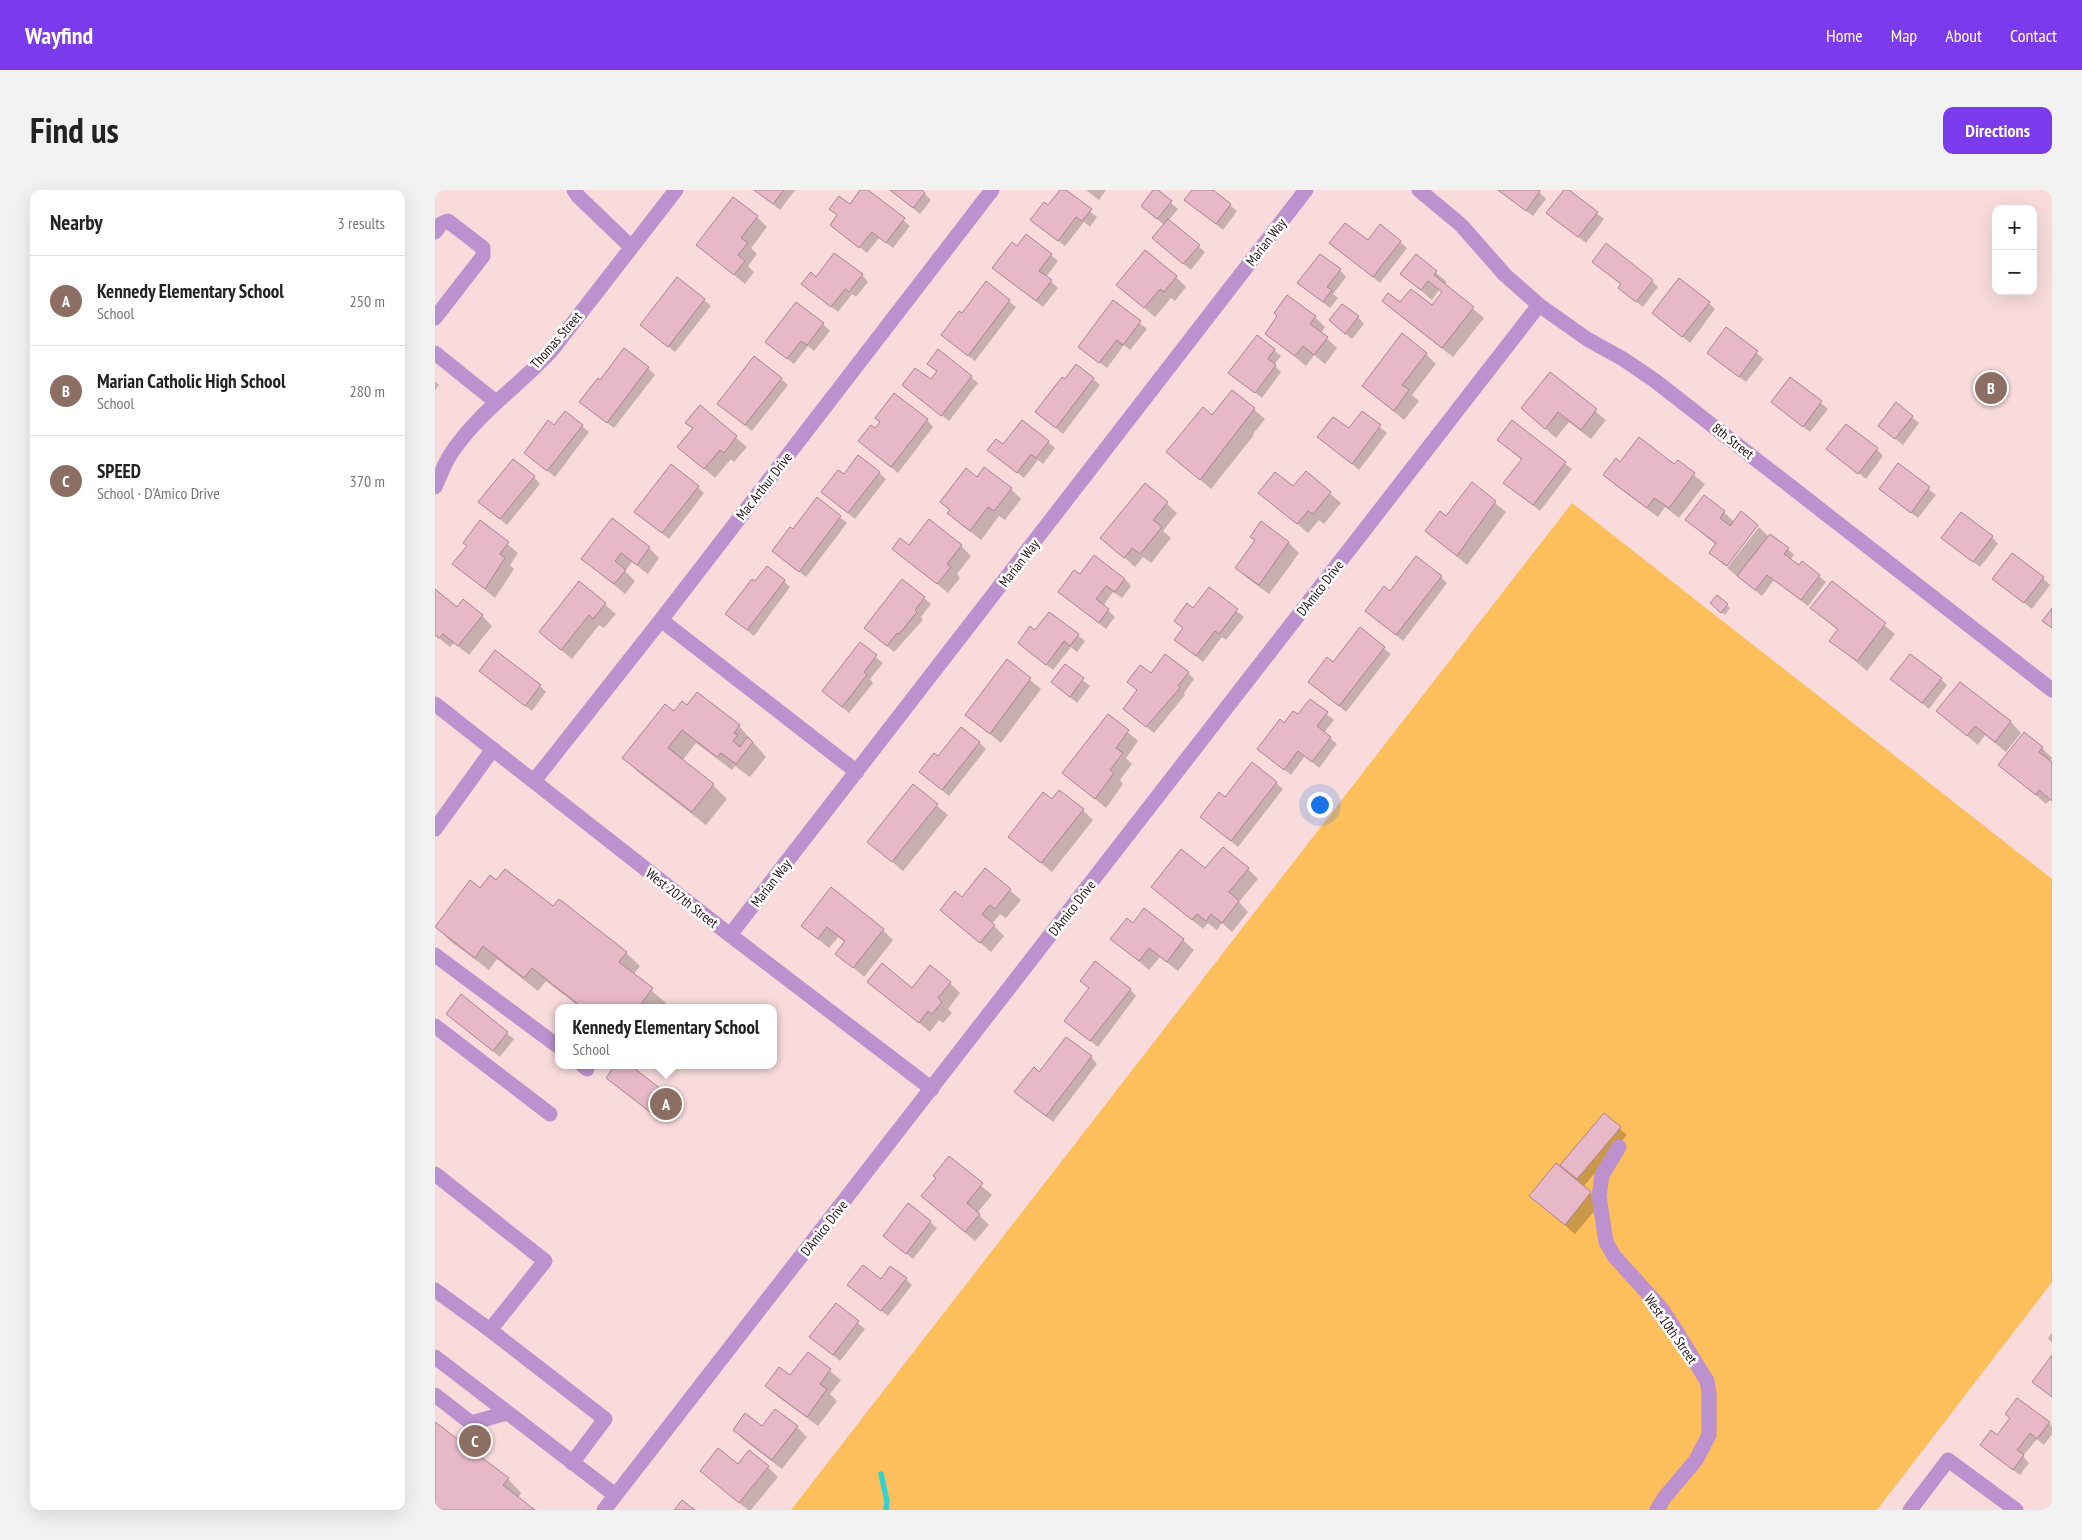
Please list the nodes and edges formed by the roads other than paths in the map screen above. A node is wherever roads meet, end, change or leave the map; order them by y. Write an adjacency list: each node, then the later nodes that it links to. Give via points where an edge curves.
1 (574, 190): 7 (street)
2 (675, 190): 7 (street, Thomas Street)
3 (992, 190): 13 (street, Mac Arthur Drive)
4 (1306, 190): 17 (street, Marian Way)
5 (1419, 190): 8 (street, 8th Street, via 1461,225 1500,270)
6 (438, 228): 9 (street, via 448,221 483,248 483,256)
7 (631, 248): 11 (street, Thomas Street, via 552,350)
8 (1539, 305): 14 (street, 8th Street, via 1654,380); 24 (street, D'Amico Drive)
9 (435, 318)
10 (435, 353): 11 (street)
11 (495, 402): 12 (street, Thomas Street, via 452,452)
12 (435, 487)
13 (661, 620): 17 (street); 18 (street, Mac Arthur Drive)
14 (2052, 690)
15 (435, 704): 16 (street, West 207th Street)
16 (493, 749): 18 (street, West 207th Street); 19 (street)
17 (857, 772): 20 (street, Marian Way)
18 (534, 781): 20 (street, West 207th Street)
19 (435, 829)
20 (730, 935): 24 (street, West 207th Street)
21 (435, 955): 23 (street)
22 (435, 1026): 25 (street)
23 (555, 1045)
24 (932, 1089): 34 (street, D'Amico Drive)
25 (549, 1114)
26 (1619, 1147): 36 (street, West 10th Street, via 1601,1175 1599,1196 1606,1242 1673,1326 1707,1381 1709,1393 1709,1435 1696,1460)
27 (435, 1174): 29 (street, via 545,1261)
28 (435, 1290): 29 (street)
29 (490, 1330): 33 (street, via 605,1419)
30 (435, 1357): 32 (street)
31 (435, 1395): 32 (street, via 471,1423)
32 (507, 1413): 33 (street)
33 (573, 1462): 34 (street)
34 (615, 1495): 35 (street, D'Amico Drive)
35 (604, 1510)
36 (1657, 1510)
37 (1910, 1510): 38 (street, via 1948,1460)
38 (2016, 1510)

